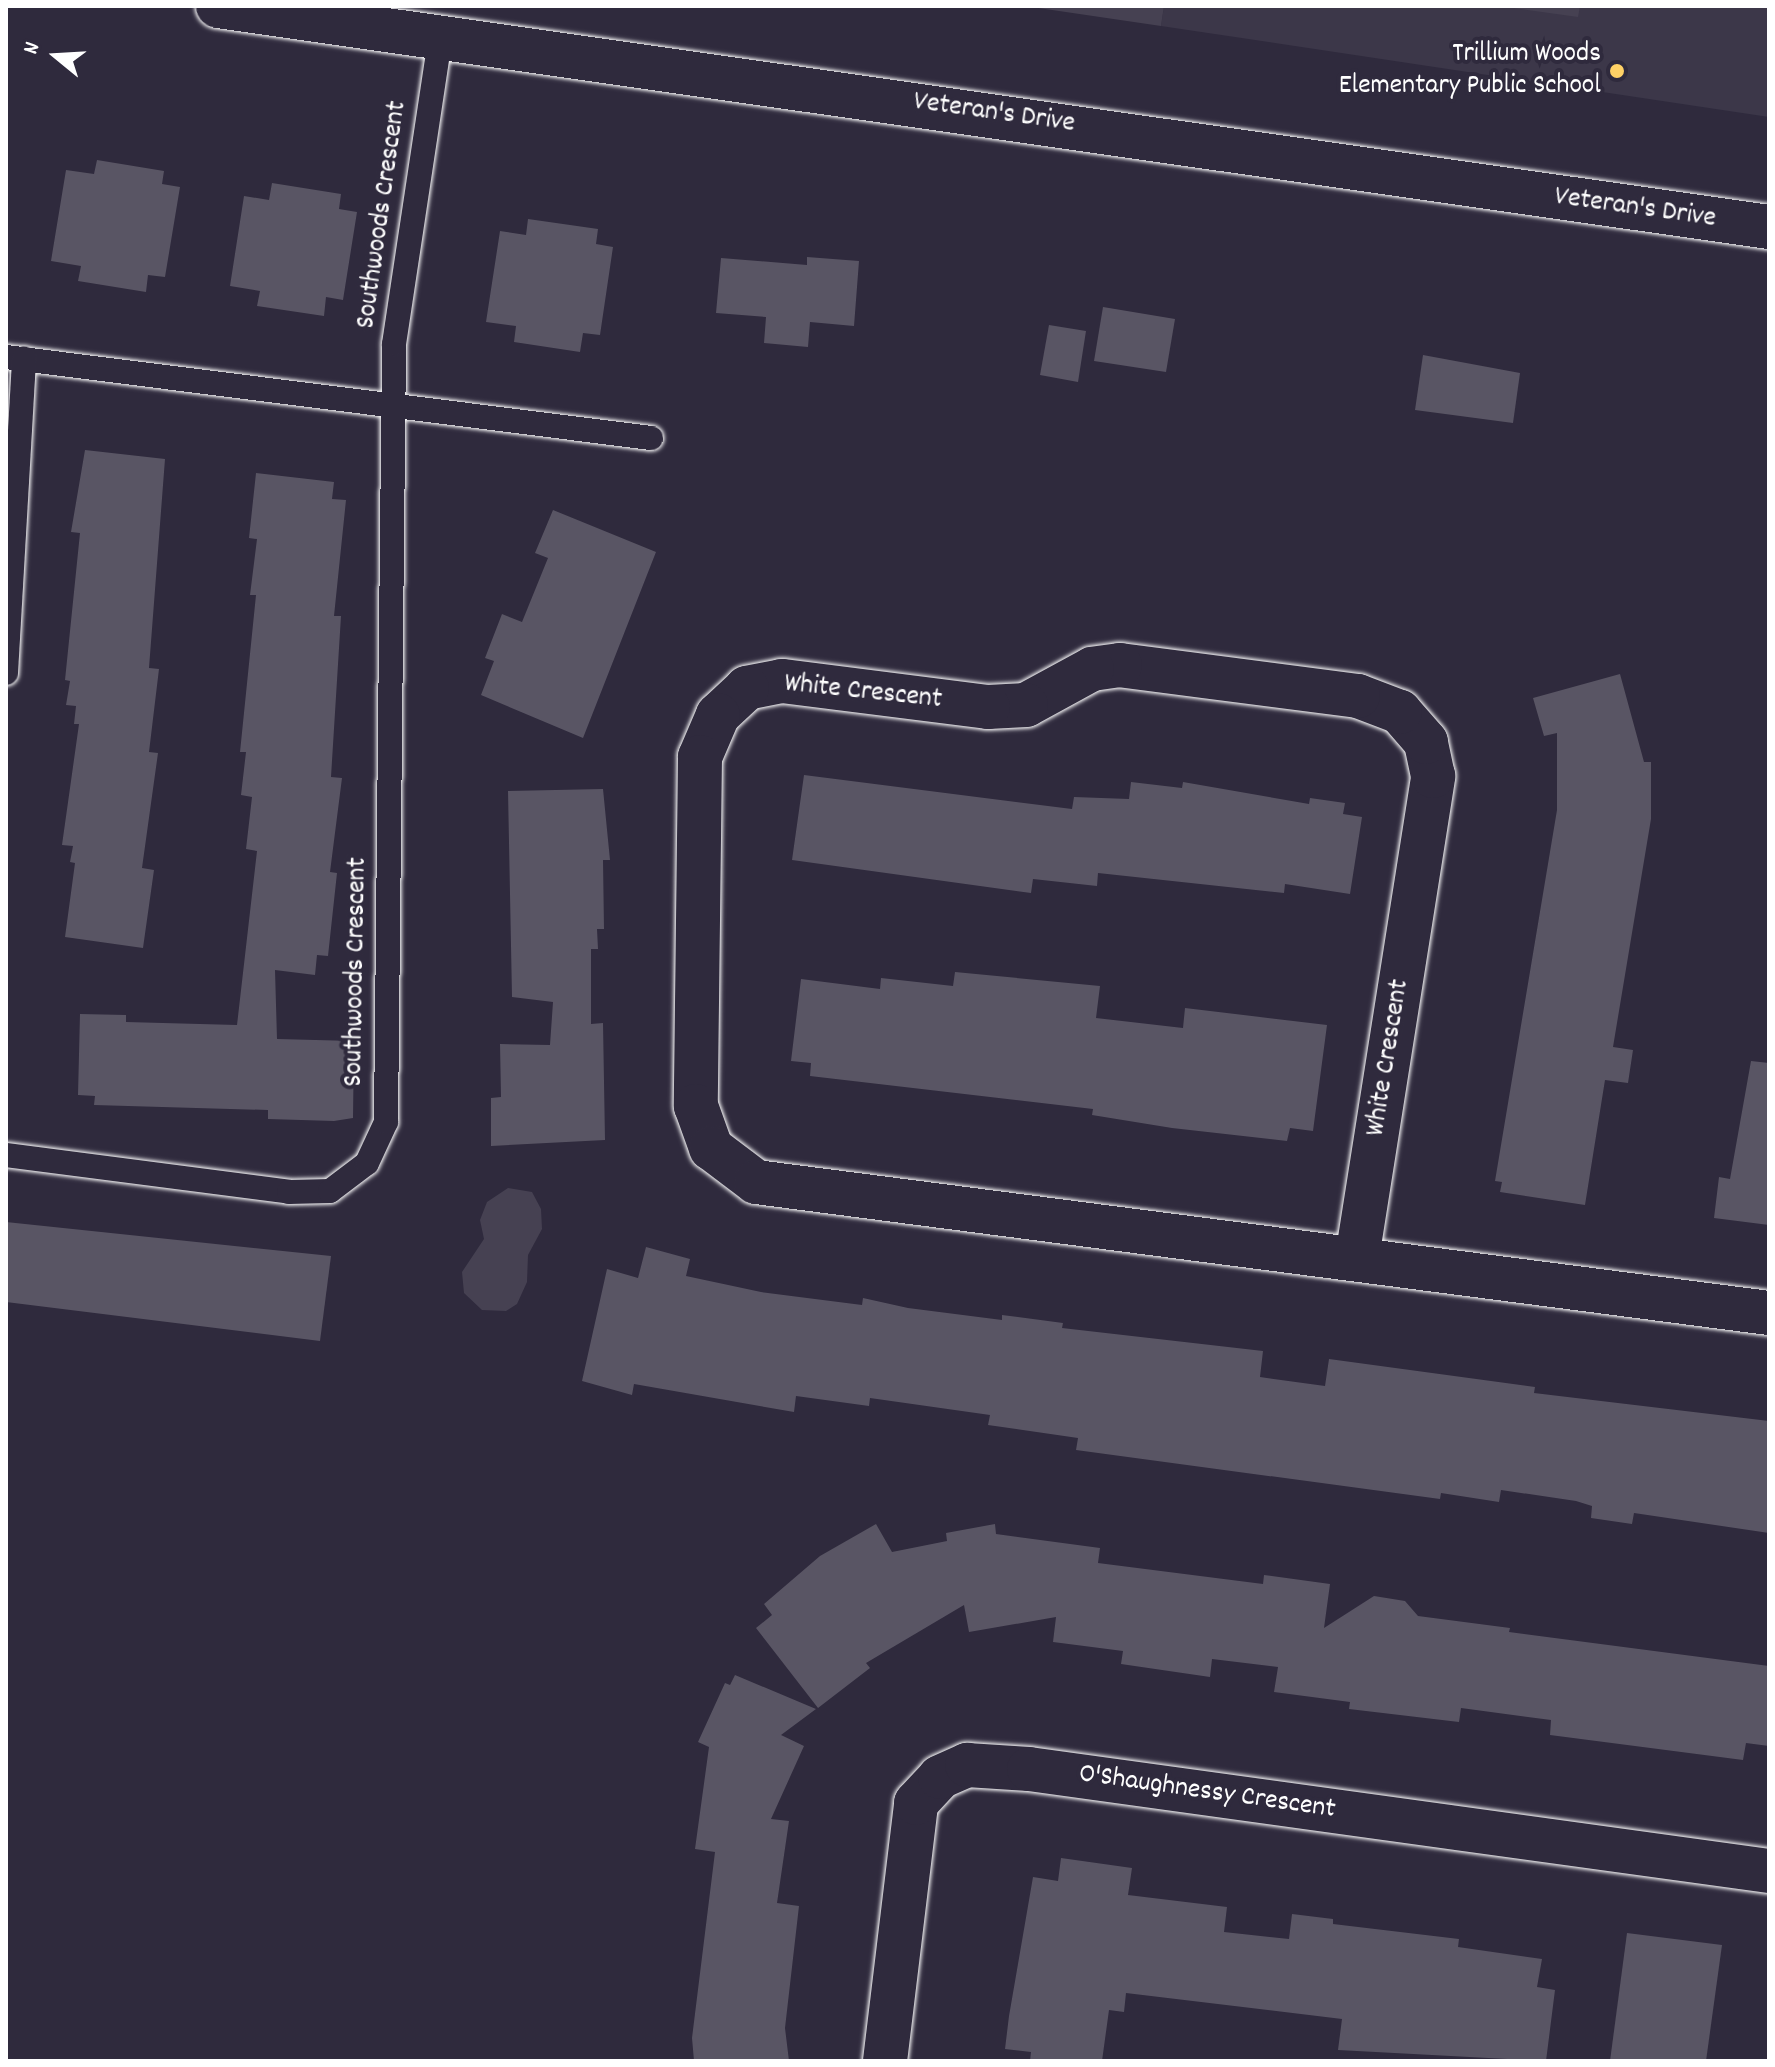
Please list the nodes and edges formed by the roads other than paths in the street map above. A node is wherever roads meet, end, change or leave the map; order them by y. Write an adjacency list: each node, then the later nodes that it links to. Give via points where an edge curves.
1 (218, 6): 2 (street, Veteran's Drive)
2 (441, 34): 3 (street, Veteran's Drive); 5 (lane, Southwoods Crescent, via 394,344)
3 (1769, 227)
4 (15, 358): 5 (lane); 7 (lane)
5 (394, 405): 6 (lane); 8 (lane, Southwoods Crescent, via 386,1122 367,1163 330,1191 289,1192)
6 (651, 438)
7 (6, 673)
8 (6, 1155)
9 (1357, 1258): 9 (street, White Crescent, via 1433,776 1426,742 1400,712 1358,696 1120,665 1092,669 1026,705 988,707 782,681 747,688 718,715 700,757 696,1106 711,1148 756,1182); 10 (street, White Crescent)
10 (1769, 1313)
11 (1769, 1871): 12 (street, O'Shaughnessy Crescent, via 1029,1769 967,1765 940,1777 916,1803)
12 (885, 2061)

